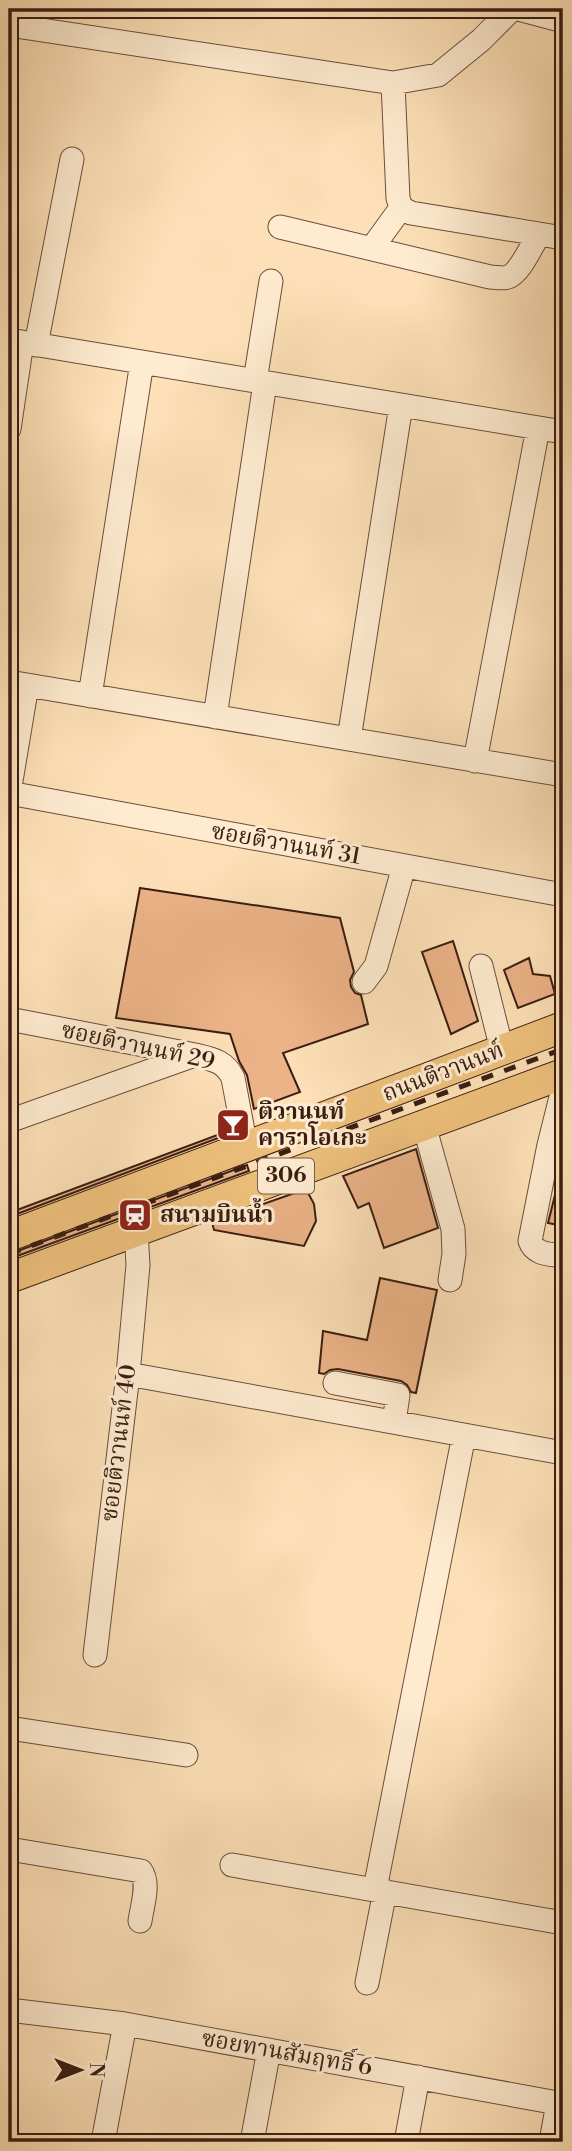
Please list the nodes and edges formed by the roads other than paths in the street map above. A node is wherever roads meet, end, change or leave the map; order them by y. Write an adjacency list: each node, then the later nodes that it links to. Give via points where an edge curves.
1 (512, 9): 5 (street, via 438,75)
2 (518, 9): 3 (street)
3 (563, 21)
4 (9, 25): 5 (street)
5 (393, 83): 7 (street)
6 (72, 159): 13 (street)
7 (401, 208): 9 (street); 11 (street)
8 (280, 227): 11 (street)
9 (538, 234): 10 (street); 11 (street, via 513,275 505,278)
10 (563, 238)
11 (372, 248)
12 (271, 281): 15 (street)
13 (23, 342): 14 (street); 18 (street)
14 (142, 362): 15 (street); 21 (street)
15 (260, 382): 16 (street); 22 (street)
16 (401, 405): 17 (street); 23 (street)
17 (538, 428): 19 (street); 24 (street)
18 (9, 429)
19 (563, 432)
20 (18, 684): 21 (street); 26 (street)
21 (90, 696): 22 (street)
22 (215, 717): 23 (street)
23 (349, 739): 24 (street)
24 (475, 761): 25 (street)
25 (563, 775)
26 (9, 793): 27 (street, ซอยติวานนท์ 31)
27 (404, 866): 28 (street, ซอยติวานนท์ 31); 30 (street, via 376,966)
28 (563, 895)
29 (481, 966): 33 (street)
30 (364, 982)
31 (9, 1019): 34 (street, ซอยติวานนท์ 29)
32 (563, 1027): 33 (main road, ถนนติวานนท์ / 306)
33 (502, 1050): 38 (main road, ถนนติวานนท์ / 306)
34 (195, 1055): 36 (street); 38 (street, ซอยติวานนท์ 29, via 229,1069)
35 (562, 1074): 37 (main road, ถนนติวานนท์ / 306); 41 (street, via 562,1093 530,1241 539,1252)
36 (9, 1121)
37 (424, 1125): 39 (main road, ถนนติวานนท์ / 306); 43 (street, via 453,1228)
38 (246, 1146): 40 (main road, ถนนติวานนท์ / 306)
39 (136, 1231): 42 (main road, ถนนติวานนท์ / 306); 44 (street, ซอยติวานนท์ 40, via 138,1265)
40 (9, 1236)
41 (563, 1256)
42 (9, 1278)
43 (450, 1280)
44 (128, 1374): 46 (street); 49 (street, ซอยติวานนท์ 40)
45 (335, 1383): 46 (street, via 398,1395)
46 (394, 1422): 47 (street)
47 (464, 1435): 48 (street); 54 (street)
48 (563, 1452)
49 (95, 1655)
50 (9, 1728): 51 (street)
51 (186, 1755)
52 (9, 1849): 55 (street, via 141,1871 145,1884)
53 (232, 1865): 54 (street)
54 (380, 1890): 56 (street); 57 (street)
55 (140, 1921)
56 (563, 1923)
57 (367, 1983)
58 (9, 2010): 59 (street, ซอยทานสัมฤทธิ์ 6)
59 (125, 2024): 60 (street, ซอยทานสัมฤทธิ์ 6); 63 (street)
60 (269, 2050): 61 (street, ซอยทานสัมฤทธิ์ 6); 64 (street)
61 (418, 2077): 62 (street, ซอยทานสัมฤทธิ์ 6); 65 (street)
62 (561, 2103): 66 (street)
63 (103, 2142)
64 (252, 2142)
65 (406, 2142)
66 (551, 2142)

